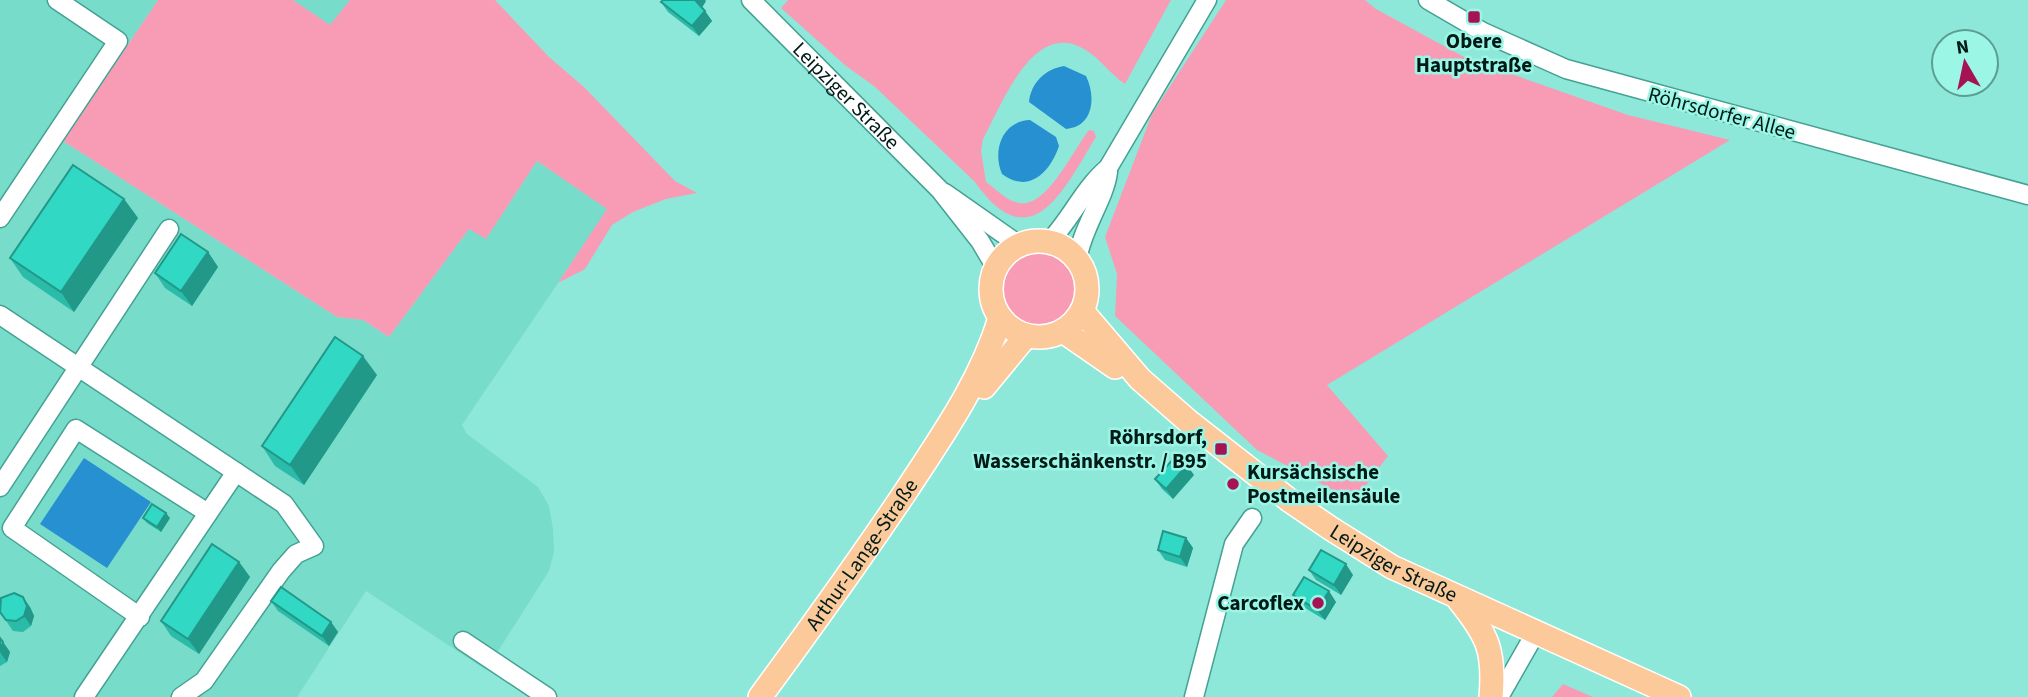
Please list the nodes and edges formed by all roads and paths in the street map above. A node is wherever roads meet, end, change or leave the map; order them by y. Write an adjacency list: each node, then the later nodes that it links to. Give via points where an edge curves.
1 (57, 0): 8 (street, via 118,41)
2 (751, 0): 6 (street, Leipziger Straße)
3 (1207, 0): 5 (street)
4 (1428, 0): 7 (street, Röhrsdorfer Allee, via 1483,32 1566,69)
5 (1108, 168): 10 (street); 12 (street, via 1107,181 1084,228)
6 (940, 190): 11 (street, Leipziger Straße); 13 (street, Leipziger Straße)
7 (2028, 195)
8 (0, 218)
9 (169, 229): 19 (street)
10 (1049, 242): 11 (main road); 12 (main road)
11 (1019, 245): 13 (main road)
12 (1077, 260): 14 (main road, via 1087,282)
13 (996, 268): 16 (main road, via 991,293)
14 (1082, 310): 17 (main road); 20 (main road, Leipziger Straße)
15 (0, 315): 19 (street)
16 (1000, 318): 18 (main road); 21 (main road, Arthur-Lange-Straße)
17 (1063, 331): 18 (main road); 20 (main road, Leipziger Straße)
18 (1026, 336): 21 (main road, Arthur-Lange-Straße, via 973,402)
19 (80, 367): 22 (street); 23 (street)
20 (1140, 379): 27 (main road, Leipziger Straße, via 1218,447 1289,500 1392,567)
21 (960, 410): 35 (main road, Arthur-Lange-Straße)
22 (236, 472): 24 (street); 31 (street, via 284,504 314,546 296,554 281,570)
23 (0, 487)
24 (208, 513): 26 (street, via 76,429); 28 (street)
25 (1252, 518): 36 (street, via 1234,544)
26 (6, 525): 28 (street)
27 (1457, 598): 29 (main road, Leipziger Straße); 37 (main road, via 1487,639 1493,658)
28 (140, 617): 32 (street)
29 (1536, 632): 38 (street); 39 (main road, Leipziger Straße)
30 (463, 641): 34 (street)
31 (200, 689): 33 (street)
32 (84, 697)
33 (180, 697)
34 (547, 697)
35 (761, 697)
36 (1194, 697)
37 (1491, 697)
38 (1499, 697)
39 (1679, 697)

